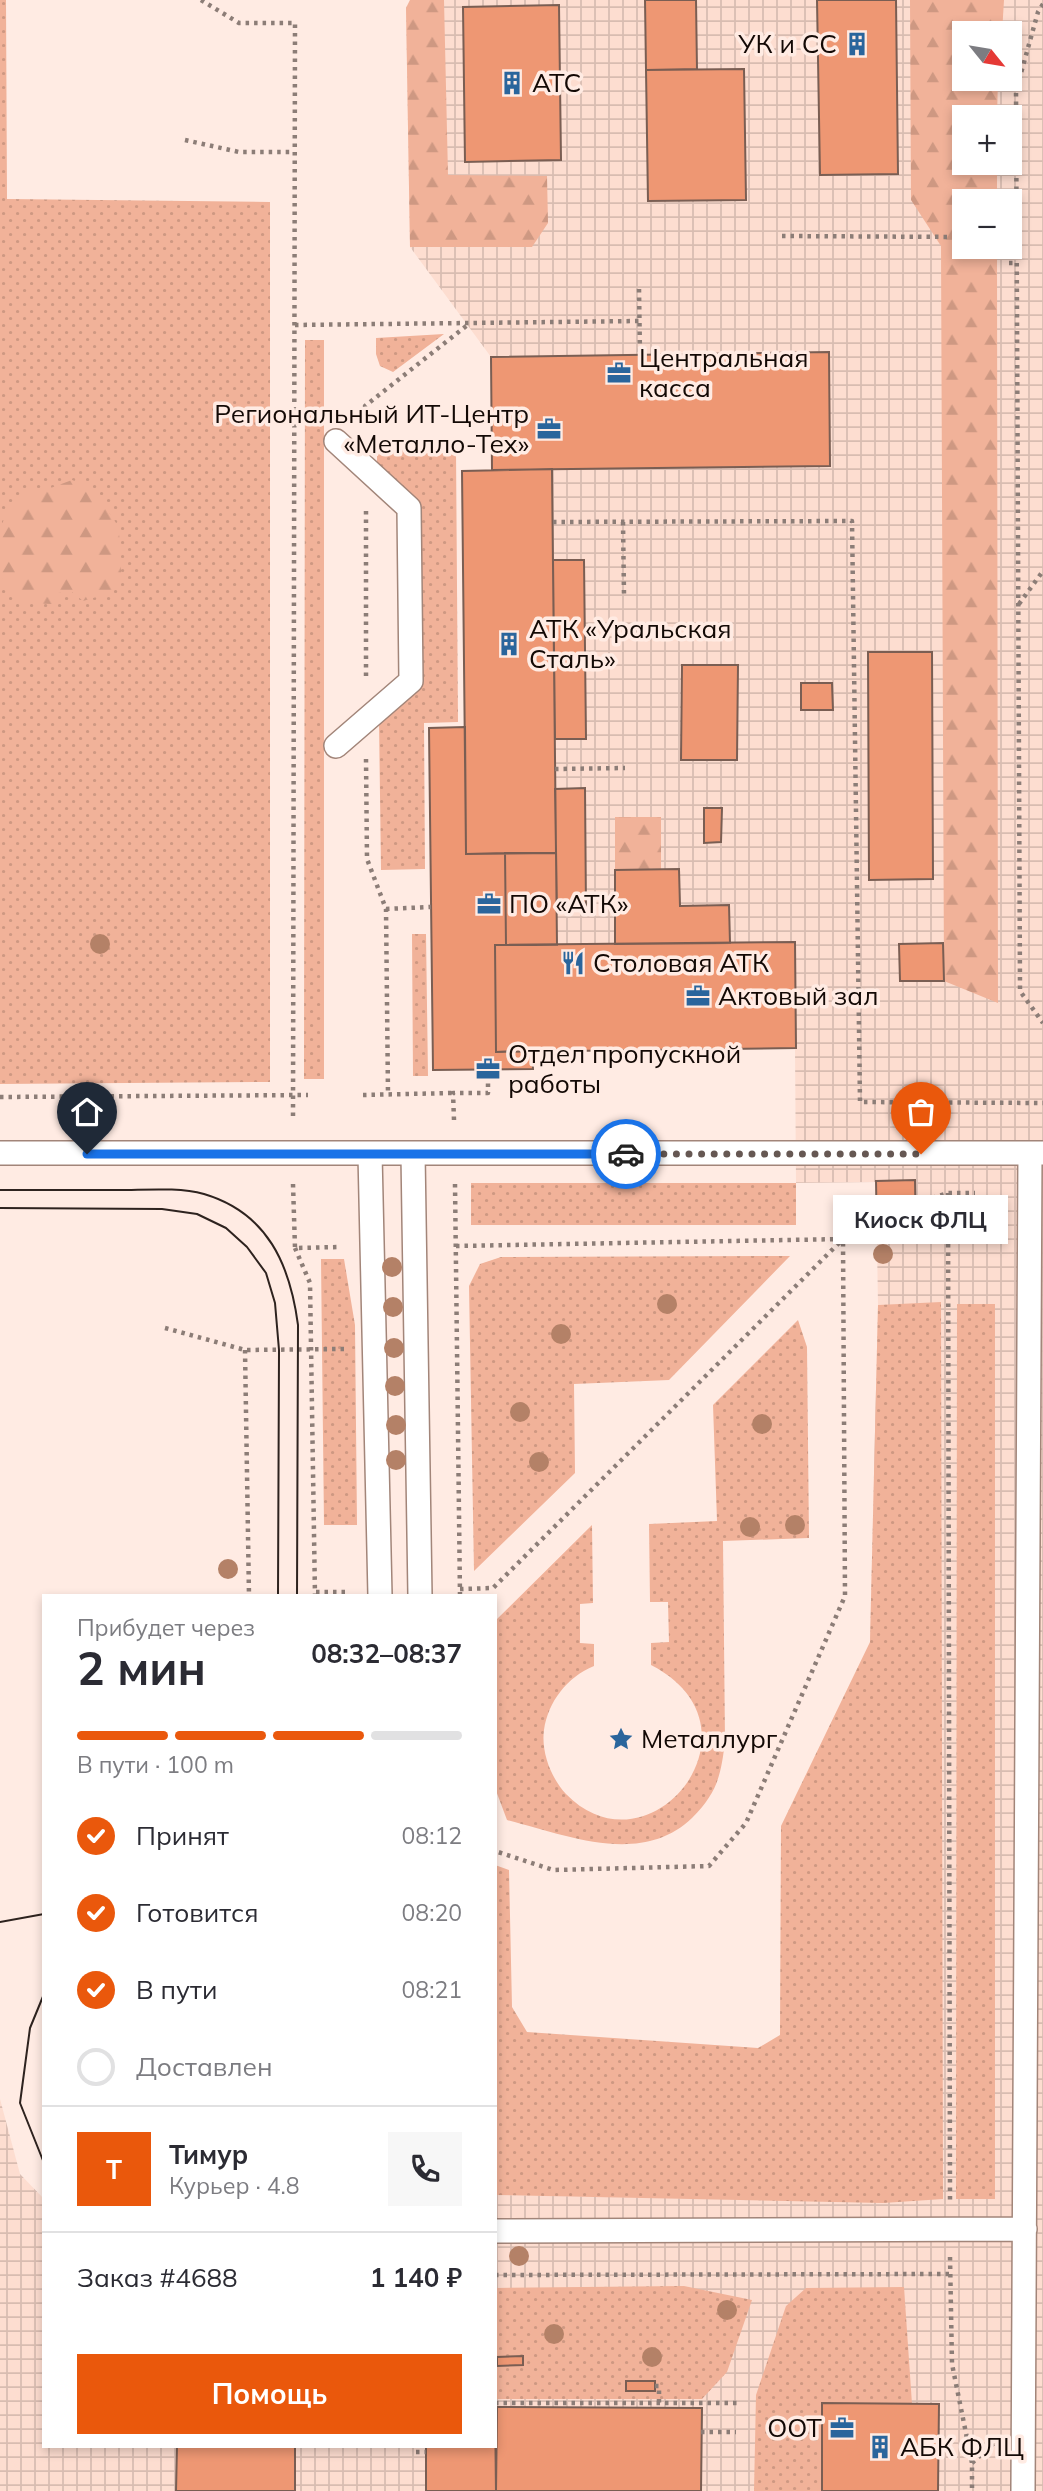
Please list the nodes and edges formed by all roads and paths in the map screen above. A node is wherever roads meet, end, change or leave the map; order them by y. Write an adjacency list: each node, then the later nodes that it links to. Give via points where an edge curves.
1 (201, 0): 4 (path, via 239,23 295,23)
2 (1043, 4): 8 (path, via 1016,91)
3 (185, 140): 4 (path, via 239,152)
4 (294, 152): 11 (path)
5 (782, 236): 6 (path)
6 (952, 237)
7 (1008, 259): 8 (path, via 1008,263)
8 (1017, 263): 18 (path)
9 (639, 289): 10 (path)
10 (640, 321): 11 (path); 12 (path)
11 (295, 325): 28 (path)
12 (640, 355)
13 (336, 441): 19 (lane, via 409,508 411,667 411,681)
14 (553, 522): 15 (path)
15 (623, 522): 17 (path); 31 (path, via 852,521 860,1102)
16 (1043, 571): 18 (path)
17 (624, 595)
18 (1019, 604): 24 (path, via 1020,990)
19 (336, 746)
20 (625, 768): 21 (path)
21 (555, 769)
22 (431, 907): 23 (path)
23 (386, 909)
24 (1043, 1023)
25 (488, 1069): 26 (path, via 488,1093)
26 (453, 1093): 27 (path); 32 (path)
27 (363, 1094)
28 (293, 1095): 29 (path); 30 (path); 33 (path)
29 (308, 1095)
30 (0, 1097)
31 (1043, 1103)
32 (454, 1120)
33 (293, 1121)
34 (0, 1153): 36 (lane)
35 (1036, 1153): 37 (lane); 61 (lane)
36 (370, 1154): 37 (lane); 56 (lane)
37 (413, 1154): 57 (lane)
38 (293, 1183): 47 (path)
39 (455, 1184): 45 (path)
40 (948, 1193): 41 (path); 43 (path); 60 (path)
41 (975, 1193)
42 (876, 1203): 44 (path, via 867,1203)
43 (916, 1203)
44 (844, 1239): 45 (path); 52 (path, via 493,1588); 59 (path, via 845,1595 747,1823 709,1866 553,1870)
45 (456, 1246): 52 (path)
46 (343, 1247): 47 (path)
47 (295, 1248): 49 (path, via 310,1283)
48 (165, 1328): 51 (path)
49 (313, 1349): 50 (path); 51 (path); 55 (path)
50 (352, 1349)
51 (245, 1350): 54 (path)
52 (460, 1589): 58 (path)
53 (356, 1592): 55 (path)
54 (249, 1594)
55 (316, 1594)
56 (380, 1594)
57 (420, 1594)
58 (460, 1594)
59 (497, 1852)
60 (950, 2213)
61 (1025, 2229): 62 (lane); 66 (lane)
62 (497, 2231)
63 (950, 2246): 64 (path)
64 (950, 2274): 65 (path); 75 (path, via 952,2364 972,2463)
65 (497, 2275)
66 (1034, 2291): 76 (lane)
67 (655, 2386): 69 (path, via 659,2386)
68 (497, 2403): 69 (path)
69 (659, 2403): 70 (path)
70 (737, 2403)
71 (701, 2432): 72 (path)
72 (736, 2432)
73 (416, 2452): 74 (path)
74 (426, 2452)
75 (972, 2491)
76 (1023, 2491)

